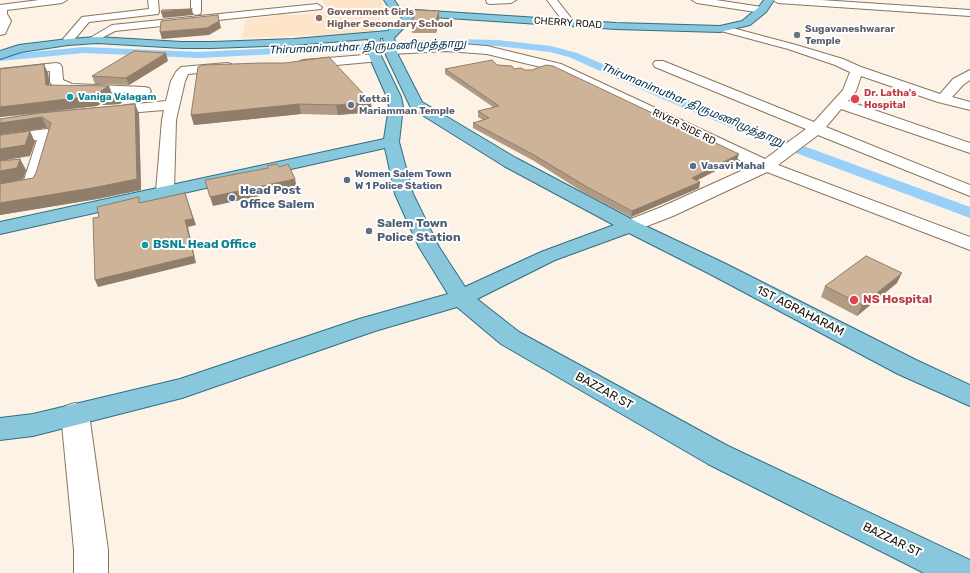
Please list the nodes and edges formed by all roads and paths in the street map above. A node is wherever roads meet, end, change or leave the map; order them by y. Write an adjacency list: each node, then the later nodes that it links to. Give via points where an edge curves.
1 (62, 0): 12 (street)
2 (153, 0): 28 (street, via 154,12 86,19)
3 (196, 0): 19 (street)
4 (389, 0): 20 (main road)
5 (400, 0): 20 (main road)
6 (511, 0): 13 (street)
7 (552, 0): 23 (street)
8 (697, 0): 14 (street)
9 (770, 0): 18 (main road, CHERRY ROAD)
10 (778, 0): 15 (street)
11 (904, 0): 15 (street)
12 (43, 1): 17 (street)
13 (490, 2)
14 (753, 4): 18 (street); 24 (main road, CHERRY ROAD, via 735,23)
15 (857, 5): 21 (street)
16 (317, 7): 22 (street)
17 (1, 8): 25 (street, via 6,21)
18 (762, 10): 24 (main road, CHERRY ROAD, via 746,23)
19 (196, 12)
20 (405, 12): 23 (main road, CHERRY ROAD); 26 (main road); 31 (main road)
21 (970, 13)
22 (159, 23): 27 (street, via 112,28); 29 (street)
23 (570, 23): 24 (main road, CHERRY ROAD)
24 (722, 29): 38 (street, via 792,47)
25 (2, 32)
26 (374, 36): 30 (main road); 31 (main road); 34 (main road)
27 (96, 38): 28 (main road); 29 (main road)
28 (69, 39): 32 (main road)
29 (153, 40): 30 (main road)
30 (294, 40): 33 (main road, via 182,45 97,40 44,44)
31 (391, 44): 44 (main road); 53 (street, RIVER SIDE RD, via 487,50 557,67)
32 (0, 48)
33 (0, 55)
34 (376, 57): 35 (street); 46 (main road)
35 (294, 64)
36 (659, 64): 49 (street)
37 (243, 67): 43 (street, via 185,70 178,81)
38 (857, 70): 41 (street); 42 (street, via 849,91)
39 (0, 73): 47 (street, via 56,67 57,82 69,88 144,91)
40 (970, 74): 41 (street, via 958,82)
41 (943, 99): 45 (street)
42 (839, 103): 49 (street); 52 (street)
43 (173, 105): 47 (street); 55 (street)
44 (416, 105): 46 (main road); 57 (main road, 1ST AGRAHARAM, via 510,162)
45 (970, 106)
46 (396, 107): 51 (main road, BAZZAR ST)
47 (127, 109): 48 (street)
48 (112, 110)
49 (811, 133): 53 (street); 56 (street)
50 (0, 140): 54 (street, via 47,134 30,162 31,184)
51 (391, 142): 55 (main road); 60 (main road, BAZZAR ST, via 404,194 429,247)
52 (970, 148)
53 (766, 166): 57 (street); 59 (street, RIVER SIDE RD)
54 (0, 190)
55 (165, 191): 58 (main road)
56 (970, 191)
57 (630, 226): 60 (main road, via 548,256); 61 (main road, 1ST AGRAHARAM, via 907,367)
58 (0, 228)
59 (970, 244)
60 (461, 298): 62 (main road, via 367,325 182,388); 65 (main road, BAZZAR ST, via 510,338 718,455)
61 (970, 396)
62 (75, 414): 63 (main road, via 33,425); 64 (street, via 91,550)
63 (0, 429)
64 (91, 573)
65 (960, 573)

